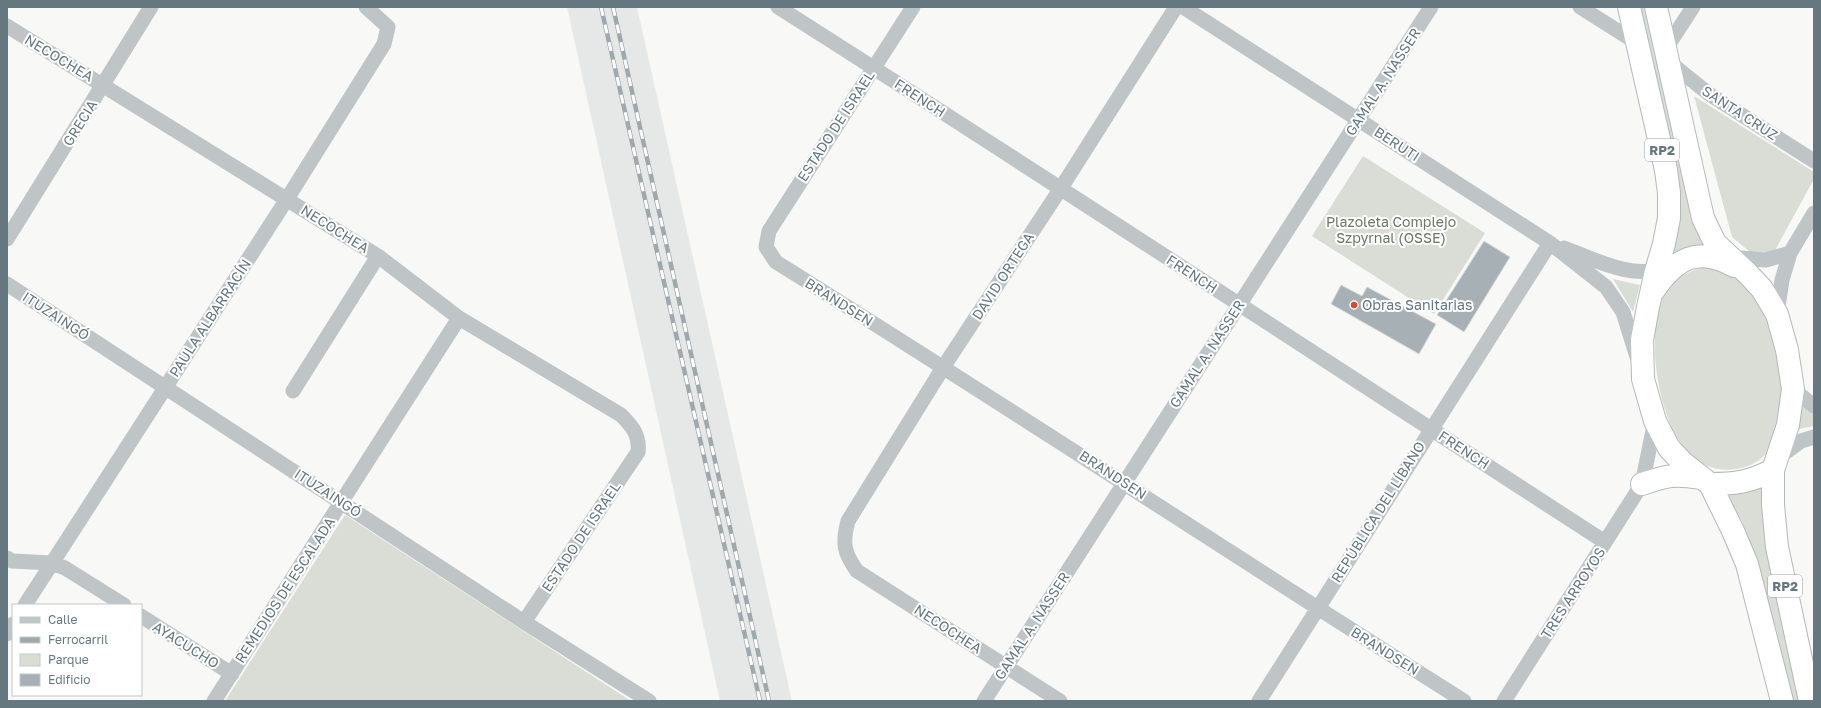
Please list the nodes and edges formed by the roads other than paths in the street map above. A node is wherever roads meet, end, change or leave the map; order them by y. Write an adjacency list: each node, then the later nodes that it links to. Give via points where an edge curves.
1 (152, 7): 16 (street, GRECIA)
2 (366, 7): 20 (street, PAULA ALBARRACÍN, via 388,28 384,44)
3 (778, 7): 15 (street, FRENCH)
4 (913, 7): 15 (street, ESTADO DE ISRAEL)
5 (1176, 7): 19 (street, DAVID ORTEGA)
6 (1183, 7): 17 (street, BERUTI)
7 (1431, 7): 17 (street, GAMAL A. NASSER)
8 (1580, 7): 13 (street)
9 (1629, 7): 13 (highway, RP2)
10 (1656, 7): 14 (highway, RP2)
11 (1693, 7): 14 (street)
12 (7, 26): 16 (street, NECOCHEA)
13 (1637, 43): 29 (highway, RP2, via 1669,193 1669,218)
14 (1666, 56): 18 (street, SANTA CRUZ, via 1709,94); 27 (highway, RP2, via 1703,218)
15 (874, 68): 19 (street, FRENCH); 24 (street, ESTADO DE ISRAEL, via 769,231)
16 (104, 85): 20 (street, NECOCHEA); 22 (street, GRECIA)
17 (1358, 120): 23 (street, BERUTI); 32 (street, GAMAL A. NASSER)
18 (1814, 161)
19 (1061, 188): 32 (street, FRENCH); 35 (street, DAVID ORTEGA)
20 (287, 199): 26 (street, NECOCHEA); 37 (street, PAULA ALBARRACÍN)
21 (1814, 213): 25 (street)
22 (7, 239)
23 (1550, 243): 29 (street, BERUTI, via 1613,266 1637,272); 36 (street, BERUTI, via 1606,287 1623,312); 42 (street, REPÚBLICA DEL LÍBANO)
24 (766, 247): 35 (street, BRANDSEN, via 776,262)
25 (1790, 253): 27 (street, via 1766,260); 33 (street, via 1782,280)
26 (378, 256): 34 (street, NECOCHEA); 39 (street)
27 (1719, 257): 28 (highway, RP2); 33 (highway, RP2, via 1748,274 1762,289)
28 (1681, 261): 29 (street, BERUTI); 31 (highway, RP2, via 1664,275)
29 (1656, 271): 31 (highway, RP2)
30 (7, 284): 37 (street, ITUZAINGÓ)
31 (1651, 294): 36 (highway, RP2, via 1642,340)
32 (1239, 305): 42 (street, FRENCH); 47 (street, GAMAL A. NASSER)
33 (1777, 314): 38 (highway, RP2, via 1787,350)
34 (459, 318): 44 (street, NECOCHEA, via 621,415 636,433); 49 (street, REMEDIOS DE ESCALADA)
35 (944, 366): 47 (street, BRANDSEN); 51 (street, DAVID ORTEGA, via 848,521 844,536)
36 (1643, 379): 41 (highway, RP2)
37 (165, 387): 49 (street, ITUZAINGÓ); 53 (street, PAULA ALBARRACÍN)
38 (1793, 389): 40 (street); 45 (highway, RP2, via 1788,425)
39 (293, 390)
40 (1814, 406)
41 (1655, 421): 46 (highway, RP2, via 1669,448); 48 (street, TRES ARROYOS)
42 (1430, 429): 50 (street, FRENCH); 56 (street, REPÚBLICA DEL LÍBANO)
43 (1814, 437): 45 (street, via 1802,441)
44 (638, 452): 58 (street, ESTADO DE ISRAEL)
45 (1776, 464): 46 (highway, via 1754,480 1730,484); 59 (highway, RP2, via 1773,505 1777,547)
46 (1706, 481): 48 (highway, via 1678,474); 69 (highway, RP2, via 1747,564)
47 (1125, 482): 56 (street, BRANDSEN); 60 (street, GAMAL A. NASSER)
48 (1642, 484): 50 (street, TRES ARROYOS)
49 (342, 501): 58 (street, ITUZAINGÓ); 61 (street, REMEDIOS DE ESCALADA)
50 (1605, 542): 68 (street, TRES ARROYOS)
51 (845, 550): 60 (street, NECOCHEA, via 857,571)
52 (7, 558): 53 (street, via 12,561)
53 (52, 563): 54 (street, PAULA ALBARRACÍN); 55 (street, via 65,568)
54 (26, 604)
55 (122, 604)
56 (1318, 609): 66 (street, REPÚBLICA DEL LÍBANO); 67 (street, BRANDSEN)
57 (142, 617): 61 (street, AYACUCHO)
58 (524, 622): 63 (street, ITUZAINGÓ)
59 (1807, 665): 70 (highway, RP2)
60 (1006, 666): 64 (street, GAMAL A. NASSER); 65 (street, NECOCHEA)
61 (232, 674): 62 (street, REMEDIOS DE ESCALADA)
62 (214, 701)
63 (649, 701)
64 (984, 701)
65 (1060, 701)
66 (1258, 701)
67 (1464, 701)
68 (1504, 701)
69 (1782, 701)
70 (1810, 701)

